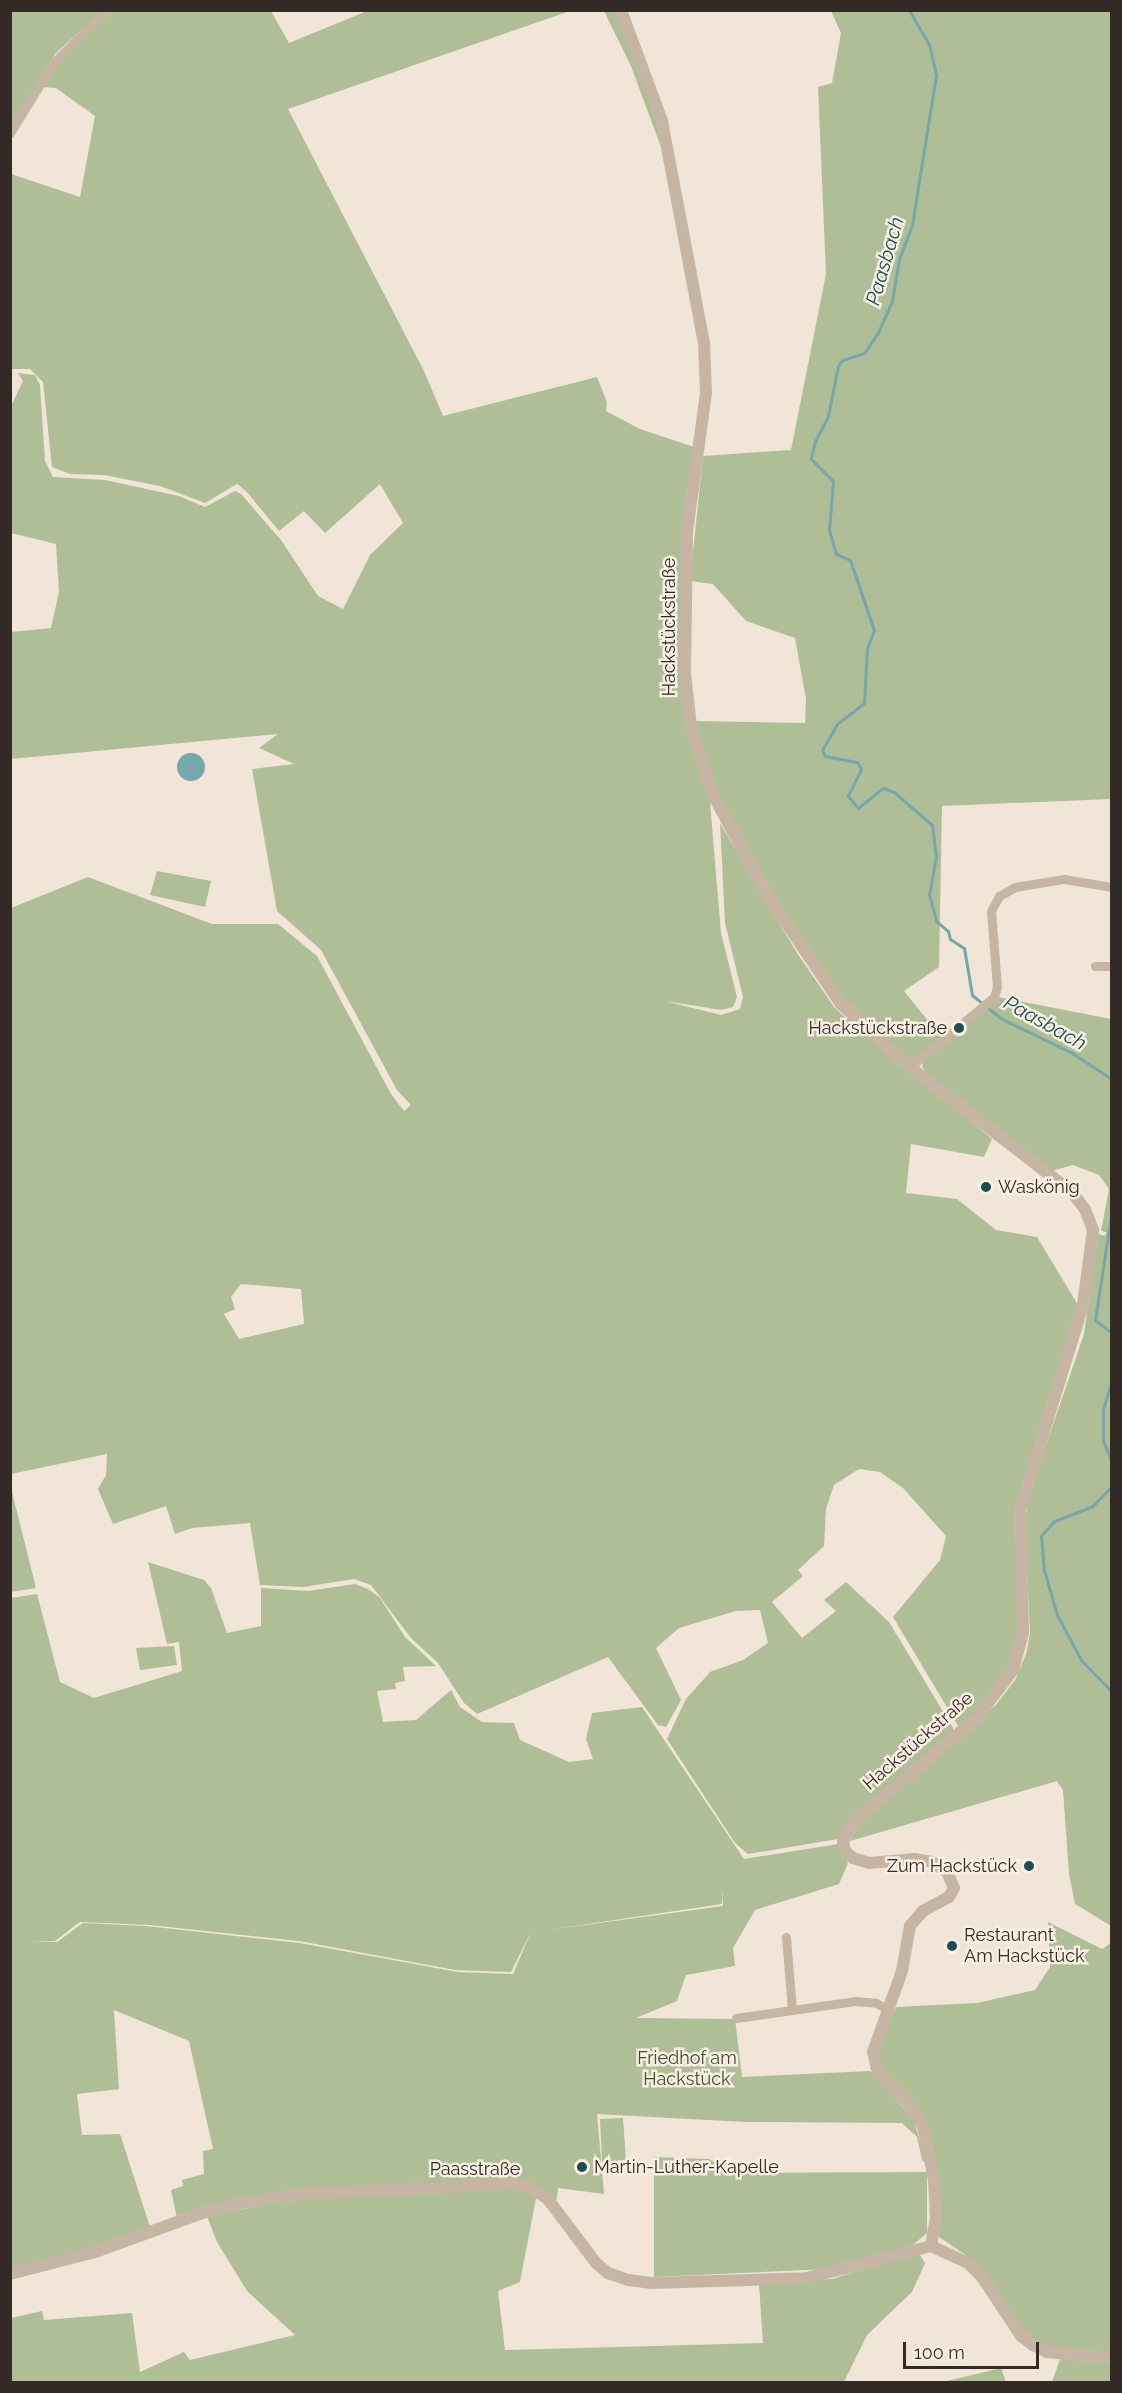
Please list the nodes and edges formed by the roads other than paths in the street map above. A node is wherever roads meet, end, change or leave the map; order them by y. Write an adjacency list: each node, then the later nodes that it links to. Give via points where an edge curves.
1 (107, 10): 3 (street, via 53,63)
2 (621, 10): 7 (street, Hackstückstraße, via 645,70 670,155 697,291 707,367 686,578 686,689 696,745 724,818 802,949 841,1004)
3 (10, 133)
4 (1112, 888): 7 (street, via 1064,879 1015,887 999,896 991,917 997,987 989,1003)
5 (1095, 966): 6 (street)
6 (1112, 966)
7 (910, 1067): 9 (street, Hackstückstraße, via 1072,1192 1089,1215 1094,1245 1074,1338 1020,1510 1024,1624 1013,1670 977,1718 855,1820 843,1841 845,1851 853,1858 869,1863 915,1859 932,1862 947,1872 954,1888 950,1897 923,1911 910,1926 902,1971)
8 (786, 1937): 10 (street)
9 (888, 2009): 10 (street, via 876,2003 855,2001); 12 (street, Hackstückstraße, via 873,2045 874,2063 922,2126 934,2179 936,2218)
10 (792, 2010): 11 (street)
11 (736, 2018)
12 (931, 2246): 13 (street, Paasstraße, via 807,2277 652,2283 628,2280 608,2273 596,2263 537,2190 492,2184 302,2194 242,2203 202,2213 95,2252); 14 (street, via 968,2263 982,2277 1021,2336 1033,2345 1047,2352)
13 (10, 2274)
14 (1112, 2358)

